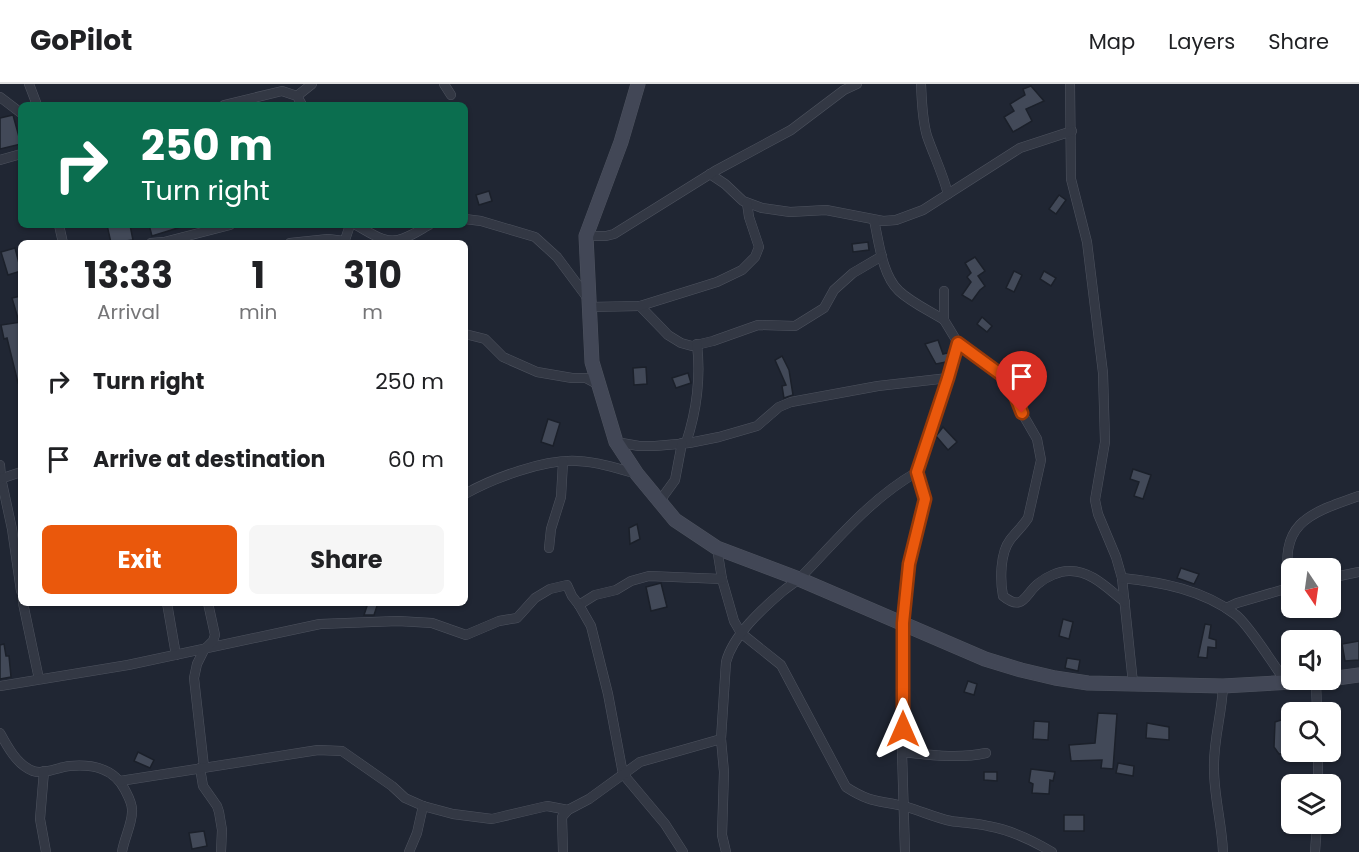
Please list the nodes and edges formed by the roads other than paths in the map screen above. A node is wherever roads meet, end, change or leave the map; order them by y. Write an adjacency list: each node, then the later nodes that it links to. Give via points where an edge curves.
1 (29, 84): 11 (street)
2 (312, 84): 10 (street)
3 (444, 84): 8 (street)
4 (638, 84): 25 (street)
5 (857, 84): 17 (street, via 790,130)
6 (921, 84): 18 (street, via 927,134)
7 (1070, 84): 14 (street)
8 (451, 95)
9 (0, 97): 13 (street)
10 (299, 100): 12 (street, via 282,91)
11 (36, 102)
12 (236, 102)
13 (18, 111)
14 (1071, 131): 18 (street, via 1020,148); 56 (street, via 1071,179 1087,242 1103,373 1105,442 1095,500)
15 (18, 155): 16 (street)
16 (0, 160)
17 (710, 174): 19 (street); 25 (street, via 614,234)
18 (948, 194): 21 (street, via 906,217)
19 (747, 203): 21 (street, via 777,211 826,210); 32 (street, via 759,248 747,265 717,282)
20 (468, 219): 31 (street, via 536,237 557,257)
21 (874, 220): 29 (street)
22 (218, 228): 26 (street)
23 (362, 228): 27 (street)
24 (423, 228): 28 (street)
25 (586, 236): 31 (street)
26 (172, 240)
27 (384, 240)
28 (401, 240)
29 (882, 256): 33 (street, via 899,291); 36 (street, via 847,278 834,290 824,308 800,325 758,325)
30 (944, 291): 33 (street)
31 (590, 304): 32 (street); 38 (street, via 592,362)
32 (640, 306): 36 (street, via 668,335 681,343)
33 (944, 320): 35 (street)
34 (468, 334): 38 (street, via 485,339 503,357 537,372 586,378)
35 (958, 343): 37 (street); 60 (street, via 1003,376 1040,451 1028,518 1004,552 1003,596 1021,602 1038,584 1069,571 1090,576)
36 (697, 344): 40 (street, via 700,381 694,417)
37 (948, 378): 40 (street, via 791,402 757,426); 43 (street)
38 (599, 385): 39 (street)
39 (616, 442): 40 (street, via 639,446); 45 (street)
40 (684, 443): 49 (street, via 675,480)
41 (563, 462): 45 (street, via 602,464); 47 (street, via 507,475); 50 (street, via 561,497)
42 (0, 465): 46 (street)
43 (917, 472): 58 (street, via 856,517); 66 (street, via 925,499 909,564)
44 (18, 473): 46 (street)
45 (637, 474): 49 (street)
46 (1, 478): 53 (street)
47 (468, 492)
48 (1359, 496): 52 (street, via 1302,521 1289,544)
49 (659, 502): 51 (street, via 675,520)
50 (549, 548)
51 (717, 548): 57 (street); 58 (street)
52 (1288, 558)
53 (18, 570)
54 (1359, 572): 55 (street)
55 (1341, 576)
56 (1122, 578): 60 (street); 65 (street, via 1171,586)
57 (722, 579): 61 (street, via 649,576 595,595); 67 (street, via 730,611)
58 (799, 579): 66 (street); 67 (street)
59 (1281, 590): 65 (street)
60 (1125, 602): 75 (street)
61 (579, 605): 68 (street, via 566,584 531,600 518,617 466,635 432,623 320,624); 84 (street, via 591,626 601,665)
62 (24, 606): 73 (street)
63 (168, 606): 69 (street)
64 (209, 606): 68 (street, via 215,635)
65 (1226, 609): 70 (street, via 1238,616)
66 (903, 623): 75 (street, via 1021,670 1088,683); 80 (street)
67 (741, 633): 79 (street, via 726,662); 87 (street, via 780,665 846,787 866,800)
68 (204, 650): 69 (street); 82 (street, via 194,678)
69 (176, 656): 73 (street)
70 (1281, 675)
71 (1359, 675): 72 (street)
72 (1341, 678)
73 (39, 679): 76 (street)
74 (1281, 682): 77 (street)
75 (1133, 683): 77 (street)
76 (0, 686)
77 (1223, 686): 99 (street, via 1214,752)
78 (0, 733): 83 (street, via 25,766 36,772)
79 (721, 739): 84 (street, via 640,762); 96 (street, via 722,835)
80 (903, 752): 81 (street, via 947,757); 87 (street)
81 (986, 753)
82 (202, 768): 85 (street); 86 (street, via 336,750 405,798); 92 (street, via 203,786 219,812)
83 (44, 771): 85 (street, via 92,766); 90 (street, via 40,819)
84 (622, 774): 88 (street); 95 (street, via 665,824)
85 (120, 781): 91 (street, via 132,811)
86 (423, 806): 88 (street, via 492,819 547,807); 93 (street)
87 (905, 807): 97 (street); 98 (street, via 949,821 1006,831)
88 (568, 810): 94 (street, via 562,817)
89 (1317, 834): 100 (street)
90 (46, 852)
91 (122, 852)
92 (221, 852)
93 (409, 852)
94 (563, 852)
95 (683, 852)
96 (726, 852)
97 (905, 852)
98 (1052, 852)
99 (1223, 852)
100 (1316, 852)

